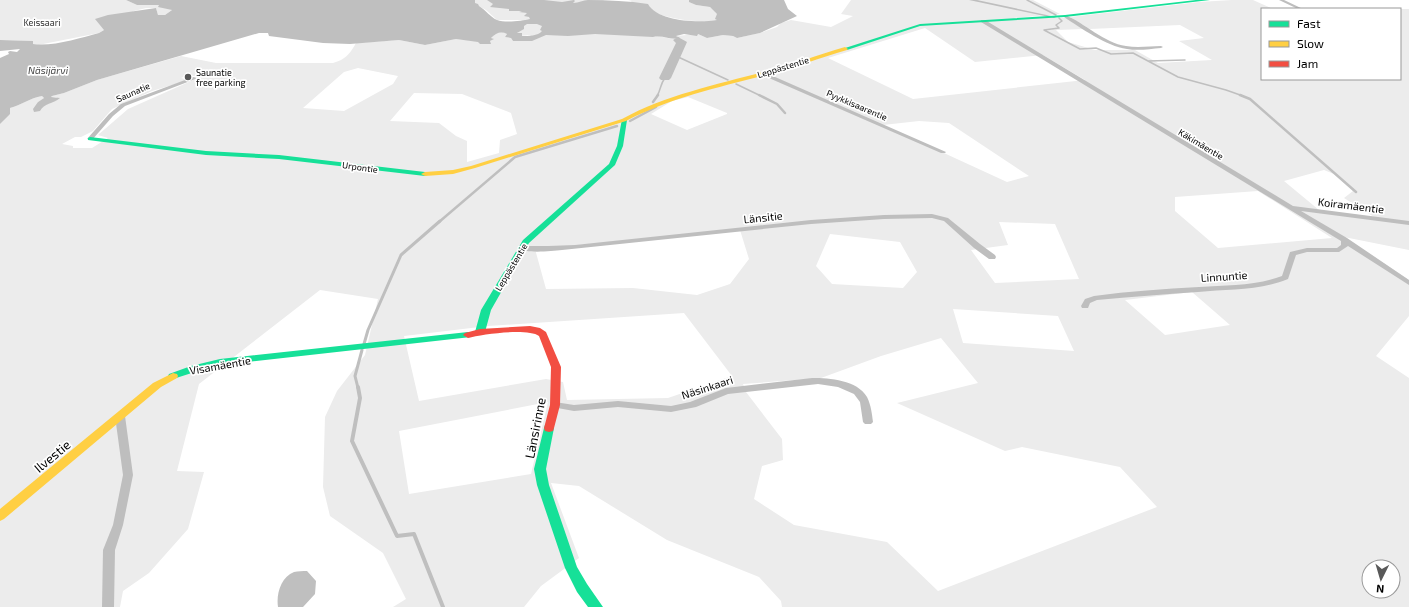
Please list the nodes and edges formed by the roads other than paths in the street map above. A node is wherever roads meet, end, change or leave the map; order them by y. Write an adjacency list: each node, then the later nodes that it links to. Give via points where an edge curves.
1 (971, 0): 6 (street)
2 (1208, 0): 5 (street, Leppästentie)
3 (1281, 0): 4 (street)
4 (1299, 8)
5 (1066, 16): 6 (street, Leppästentie); 8 (street, via 1087,30 1126,48)
6 (1054, 17): 7 (street, Leppästentie)
7 (983, 21): 9 (street, Leppästentie, via 920,25); 14 (street, Käkimäentie)
8 (1161, 47)
9 (764, 74): 11 (street, Leppästentie, via 681,95); 13 (street, Pyykkisaarentie)
10 (195, 78): 12 (street, Saunatie, via 123,105)
11 (624, 120): 12 (street, Urpontie, via 473,167 430,175 299,159 206,153); 17 (street, Leppästentie, via 620,146 612,165 533,235)
12 (90, 139)
13 (943, 152)
14 (1289, 208): 15 (street, Koiramäentie); 16 (street, Käkimäentie)
15 (1409, 223)
16 (1344, 240): 19 (street, Käkimäentie); 20 (street, Linnuntie, via 1345,246 1339,250 1307,250 1294,254 1285,277 1278,281 1242,287 1103,297 1090,299)
17 (522, 248): 18 (street, Länsitie, via 688,236 823,221 927,216 940,217 950,222 972,243); 21 (street, Leppästentie, via 486,310)
18 (992, 257)
19 (1409, 283)
20 (1085, 306)
21 (480, 332): 22 (street, Länsirinne, via 530,329 543,334 556,367); 23 (street, Visamäentie, via 458,337 220,362 195,367 168,378)
22 (555, 405): 24 (street, Näsinkaari, via 574,408 618,404 671,409 692,406 726,391 812,380 851,389 862,398); 27 (street, Länsirinne, via 540,469 571,568)
23 (120, 416): 25 (street, Ilvestie); 26 (street, via 128,475 118,525 109,550)
24 (868, 422)
25 (0, 516)
26 (108, 607)
27 (596, 607)

